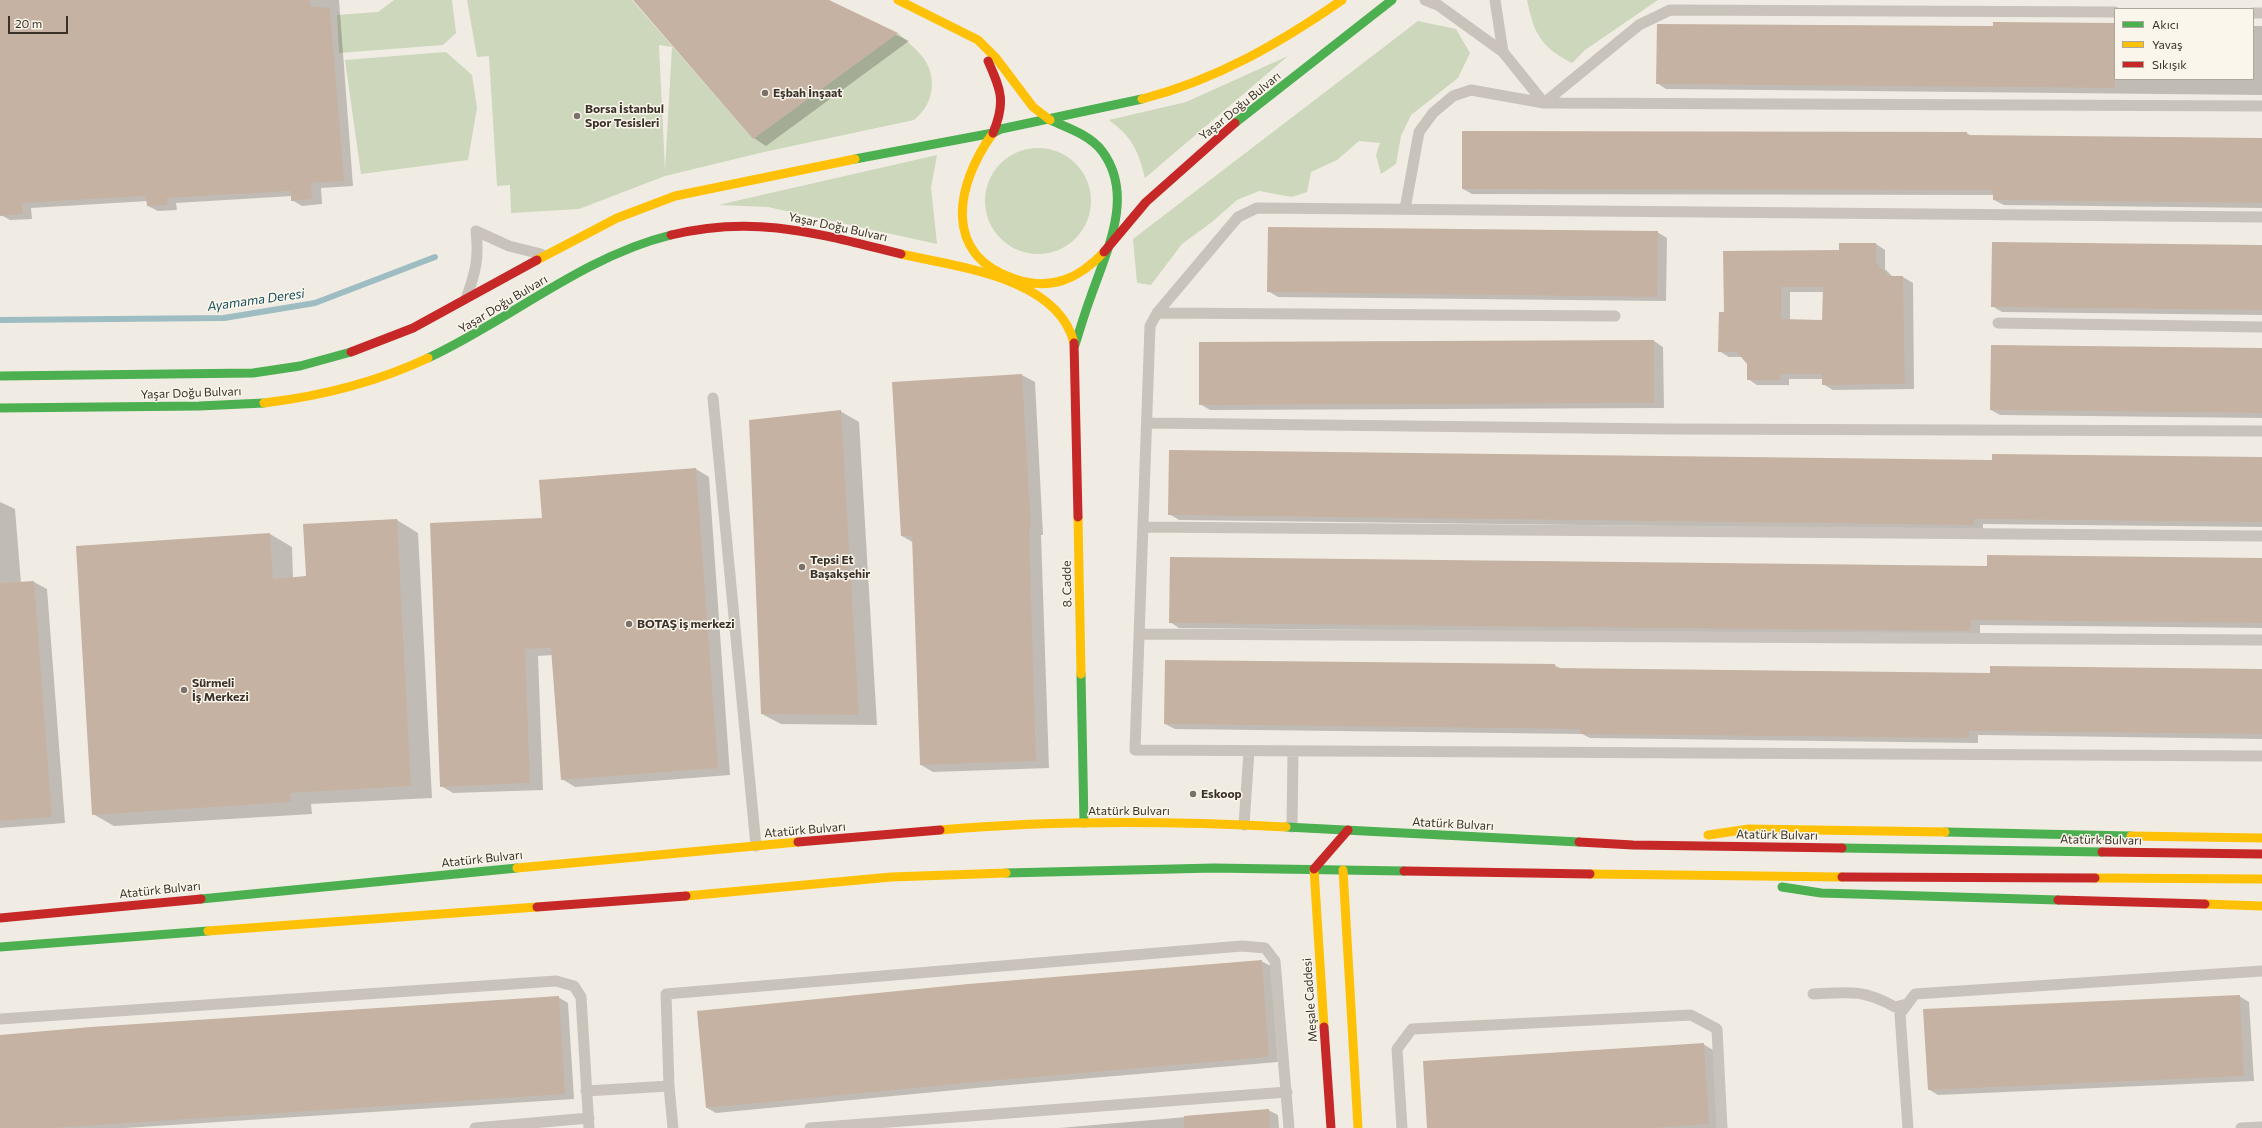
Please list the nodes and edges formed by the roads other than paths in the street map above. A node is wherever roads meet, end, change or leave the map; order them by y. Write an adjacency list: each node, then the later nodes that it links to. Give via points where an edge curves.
1 (898, 0): 7 (main road, via 956,26)
2 (1342, 0): 11 (main road, Yaşar Doğu Bulvarı, via 1289,37 1229,68 1173,89)
3 (1392, 0): 15 (main road, Yaşar Doğu Bulvarı, via 1196,158 1142,208)
4 (1425, 0): 8 (lane, via 1438,5)
5 (1495, 0): 8 (lane)
6 (2114, 12): 9 (lane, via 1670,10 1639,25)
7 (978, 40): 11 (main road, via 996,58 1033,107); 12 (main road, via 1004,101 1002,114)
8 (1503, 52): 9 (lane)
9 (1544, 103): 10 (lane); 13 (lane, via 1472,90 1453,96 1433,113 1419,132)
10 (2262, 106)
11 (1050, 120): 12 (main road, Yaşar Doğu Bulvarı, via 1001,129); 15 (main road, Yaşar Doğu Bulvarı, via 1091,141 1113,166 1118,184 1119,206)
12 (993, 133): 16 (main road, Yaşar Doğu Bulvarı, via 675,196 617,218); 17 (main road, Yaşar Doğu Bulvarı, via 977,154 965,182 961,202 963,223 975,254)
13 (1405, 209): 14 (lane); 19 (lane, via 1257,208 1238,217)
14 (2262, 217)
15 (1112, 241): 17 (main road, Yaşar Doğu Bulvarı, via 1094,263 1069,280 1036,285); 23 (main road)
16 (545, 255): 18 (main road, Yaşar Doğu Bulvarı); 18 (lane, via 509,246 476,231 476,270)
17 (1011, 280): 23 (main road, Yaşar Doğu Bulvarı, via 1039,296 1062,316 1069,325); 26 (main road, Yaşar Doğu Bulvarı, via 811,232 774,226 732,226 677,232 640,243 600,262 459,344 379,379 335,392 279,401 200,407)
18 (467, 298): 24 (main road, Yaşar Doğu Bulvarı, via 413,328 355,351 300,366 253,373)
19 (1157, 313): 20 (lane); 27 (lane, via 1150,326)
20 (1615, 316)
21 (1998, 323): 22 (lane)
22 (2262, 327)
23 (1075, 345): 36 (main road, 8. Cadde)
24 (0, 376)
25 (713, 398): 42 (lane)
26 (0, 408)
27 (1147, 423): 28 (lane); 29 (lane)
28 (2262, 432)
29 (1143, 527): 30 (lane); 31 (lane)
30 (2262, 536)
31 (1139, 634): 32 (lane); 33 (lane, via 1135,750)
32 (2262, 640)
33 (1249, 751): 34 (lane); 37 (lane)
34 (1293, 751): 35 (lane); 38 (lane)
35 (2262, 756)
36 (1084, 823): 37 (main road, Atatürk Bulvarı); 42 (main road, Atatürk Bulvarı, via 971,827)
37 (1244, 825): 38 (main road, Atatürk Bulvarı)
38 (1292, 827): 39 (main road, Atatürk Bulvarı)
39 (1348, 830): 41 (main road, Atatürk Bulvarı); 44 (main road)
40 (2262, 838): 41 (main road, via 1749,829)
41 (1633, 844): 43 (main road, Atatürk Bulvarı)
42 (756, 846): 49 (main road, Atatürk Bulvarı)
43 (2262, 854)
44 (1314, 870): 45 (main road); 50 (main road, via 1080,870 891,877 722,893); 64 (main road, Meşale Caddesi)
45 (1343, 870): 46 (main road); 65 (main road)
46 (1712, 876): 47 (main road); 48 (main road, via 1821,893)
47 (2262, 879)
48 (2262, 906)
49 (0, 918)
50 (0, 947)
51 (2262, 971): 53 (lane, via 1915,994)
52 (1813, 994): 53 (lane, via 1860,992 1875,996 1895,1007)
53 (1907, 1004): 68 (lane, via 1900,1014)
54 (0, 1019): 56 (lane, via 556,981 574,986 581,997)
55 (669, 1086): 56 (lane); 57 (lane, via 666,994 1242,946 1265,948 1275,961); 61 (lane)
56 (586, 1091): 58 (lane)
57 (1287, 1092): 62 (lane); 63 (lane)
58 (589, 1123): 60 (lane)
59 (2262, 1127): 69 (lane)
60 (475, 1128)
61 (673, 1128)
62 (810, 1128)
63 (1289, 1128)
64 (1331, 1128)
65 (1358, 1128)
66 (1402, 1128): 67 (lane, via 1397,1049 1412,1029 1691,1015 1717,1029)
67 (1722, 1128)
68 (1908, 1128)
69 (2241, 1128)

